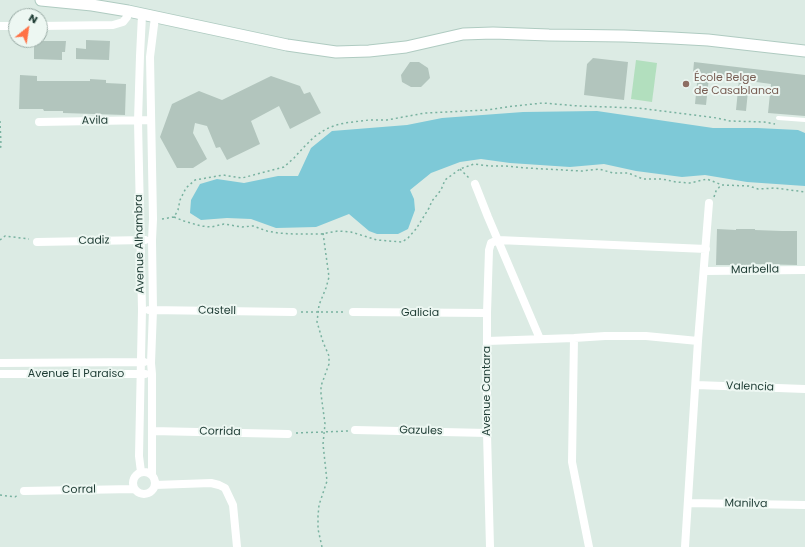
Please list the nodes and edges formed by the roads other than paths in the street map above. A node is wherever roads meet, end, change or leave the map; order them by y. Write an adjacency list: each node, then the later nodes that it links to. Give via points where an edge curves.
1 (41, 0): 2 (street)
2 (128, 11): 3 (street); 5 (street, via 123,22 113,25)
3 (142, 15): 4 (street); 8 (street, Avenue Alhambra)
4 (155, 17): 6 (street, via 287,46 336,52 400,48 463,34 493,33 708,40); 9 (street, Avenue Alhambra, via 150,57)
5 (48, 26)
6 (805, 52)
7 (778, 118): 10 (lane)
8 (138, 120): 9 (street, Avila); 11 (street, Avila); 14 (street, Avenue Alhambra)
9 (151, 120): 15 (street, Avenue Alhambra)
10 (805, 120)
11 (39, 122)
12 (475, 184): 16 (street)
13 (709, 203): 18 (street)
14 (140, 240): 15 (street, Cadiz); 17 (street, Cadiz); 21 (street, Avenue Alhambra)
15 (152, 240): 22 (street, Avenue Alhambra)
16 (498, 240): 18 (street); 25 (street, Avenue Cantara, via 491,243 489,250); 27 (street)
17 (36, 242)
18 (706, 249): 20 (street)
19 (805, 270): 20 (street, Marbella)
20 (704, 271): 29 (street)
21 (142, 310): 22 (street, Castell); 30 (street, Avenue Alhambra)
22 (153, 310): 23 (street, Castell); 32 (street, Avenue Alhambra)
23 (293, 312)
24 (353, 312): 25 (street, Galicia)
25 (487, 313): 28 (street, Avenue Cantara)
26 (574, 338): 27 (street); 29 (street, via 646,336); 51 (street, via 572,462)
27 (540, 340): 28 (street)
28 (487, 341): 40 (street, Avenue Cantara)
29 (698, 341): 36 (street)
30 (140, 362): 31 (street, Avenue El Paraiso); 32 (street, Avenue El Paraiso); 34 (street, Avenue Alhambra)
31 (0, 363)
32 (151, 363): 35 (street, Avenue Alhambra)
33 (0, 374): 34 (street, Avenue El Paraiso)
34 (140, 374): 35 (street, Avenue El Paraiso); 42 (street, Avenue Alhambra)
35 (152, 374): 39 (street, Avenue Alhambra)
36 (696, 385): 37 (street, Valencia); 47 (street)
37 (805, 389)
38 (355, 430): 40 (street, Gazules)
39 (152, 431): 41 (street, Corrida); 43 (street, Avenue Alhambra)
40 (487, 433): 50 (street, Avenue Cantara)
41 (288, 434)
42 (141, 472): 43 (street); 45 (street, via 134,478)
43 (152, 475): 44 (street)
44 (155, 485): 45 (street, via 152,491 146,494 139,494); 49 (street, via 210,483 225,488 233,505)
45 (134, 489): 46 (street, Corral)
46 (24, 491)
47 (688, 503): 48 (street, Manilva); 52 (street)
48 (805, 505)
49 (237, 547)
50 (490, 547)
51 (589, 547)
52 (685, 547)

